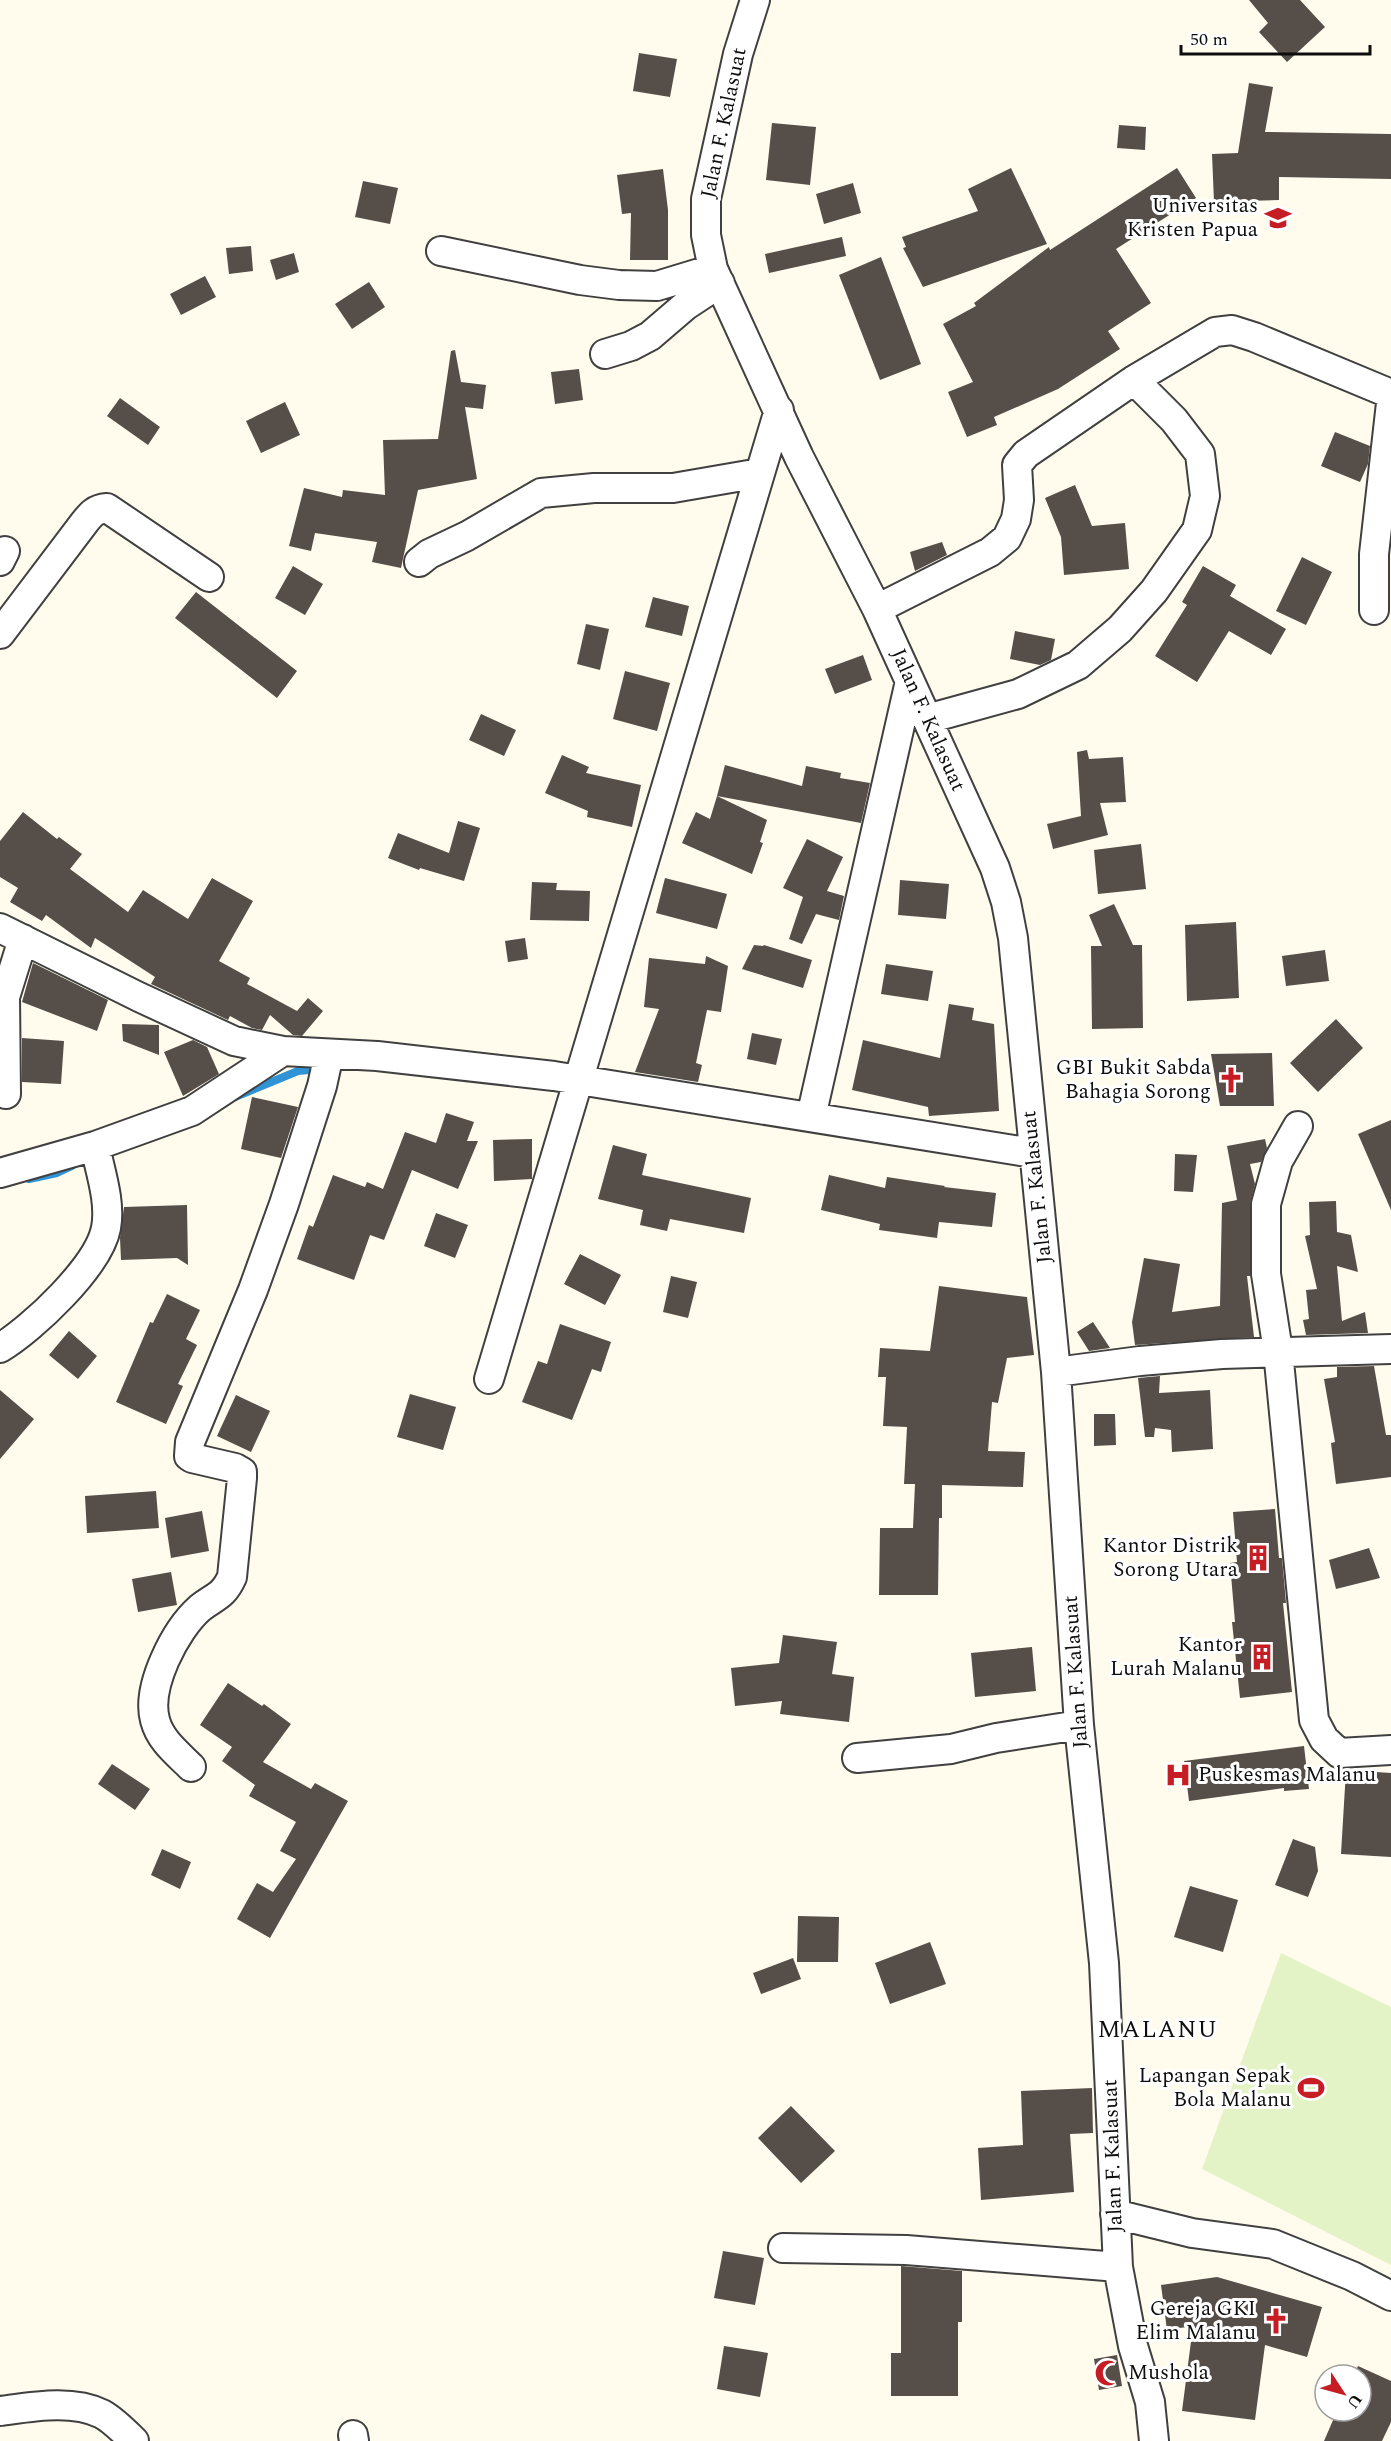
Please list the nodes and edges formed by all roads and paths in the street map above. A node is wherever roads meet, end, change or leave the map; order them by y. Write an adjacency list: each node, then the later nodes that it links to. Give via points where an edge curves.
1 (754, 0): 3 (street, Jalan F. Kalasuat, via 706,198 706,235)
2 (441, 251): 3 (street, via 619,285 657,286)
3 (717, 276): 4 (street, via 650,336); 8 (street, Jalan F. Kalasuat)
4 (604, 354)
5 (1134, 380): 6 (street, via 1215,332 1232,330); 12 (street, via 1026,454 1017,465 1019,500 1016,519 1006,538 990,552); 16 (street, via 1174,420 1200,454 1205,496 1197,530 1154,591 1120,629 1078,665 1018,694)
6 (1391, 394)
7 (1391, 403): 13 (street, via 1374,554)
8 (779, 410): 9 (street); 12 (street, Jalan F. Kalasuat)
9 (760, 473): 10 (street, via 673,488 541,493); 20 (street)
10 (419, 562)
11 (209, 577): 14 (street, via 107,508 100,508 94,510)
12 (877, 609): 15 (street, Jalan F. Kalasuat)
13 (1374, 610)
14 (0, 634)
15 (910, 681): 16 (street, Jalan F. Kalasuat); 22 (street)
16 (927, 719): 24 (street, Jalan F. Kalasuat, via 996,868 1006,902 1013,938)
17 (11, 933): 18 (street, via 234,1041); 21 (street, via 5,997)
18 (283, 1051): 19 (street); 25 (street, via 192,1111)
19 (326, 1068): 20 (street, via 445,1063); 35 (street, via 298,1165 253,1290 190,1442 192,1458 242,1472 232,1577 219,1597 200,1608 179,1632 161,1668 155,1692 154,1718 159,1731)
20 (578, 1081): 22 (street); 31 (street)
21 (6, 1094)
22 (810, 1117): 24 (street)
23 (1298, 1126): 29 (street, via 1278,1161 1266,1204 1266,1274)
24 (1033, 1153): 30 (street, Jalan F. Kalasuat)
25 (97, 1155): 26 (street); 27 (street, via 106,1204 106,1229 95,1253 55,1303)
26 (0, 1173)
27 (0, 1348)
28 (1391, 1349): 29 (street)
29 (1278, 1351): 30 (street, via 1140,1361); 33 (street, via 1314,1720 1324,1739 1339,1753)
30 (1056, 1372): 32 (street, Jalan F. Kalasuat)
31 (489, 1378)
32 (1079, 1725): 34 (street, via 951,1749); 36 (street, Jalan F. Kalasuat, via 1104,1963)
33 (1391, 1750)
34 (857, 1758)
35 (191, 1767)
36 (1115, 2214): 38 (street, Jalan F. Kalasuat); 39 (street, via 1192,2233 1273,2244)
37 (783, 2248): 38 (street, via 906,2250)
38 (1118, 2267): 42 (street, Jalan F. Kalasuat, via 1133,2346 1150,2402)
39 (1391, 2296)
40 (0, 2411): 41 (street, via 52,2406 79,2408 101,2414)
41 (134, 2441)
42 (1154, 2441)

